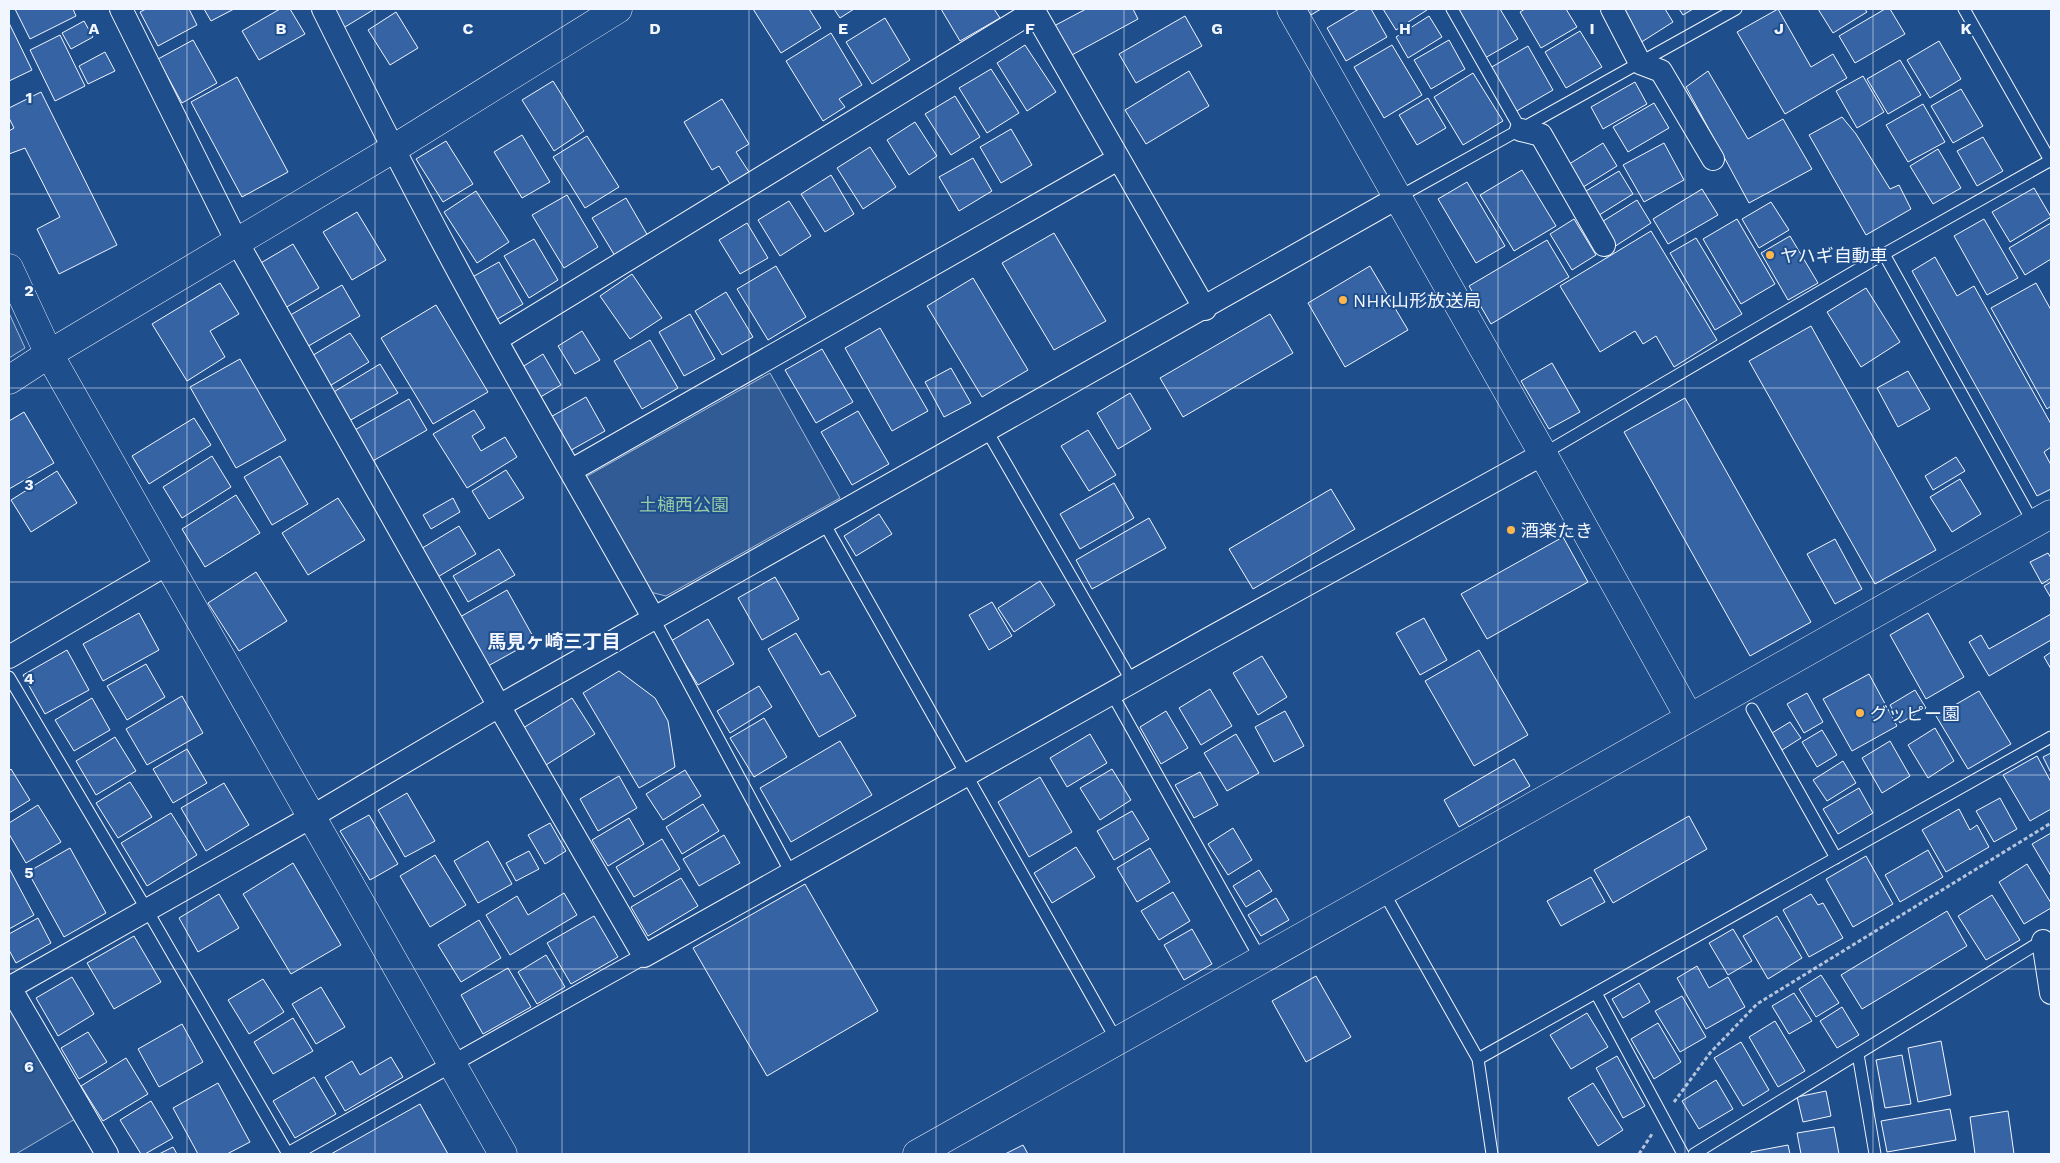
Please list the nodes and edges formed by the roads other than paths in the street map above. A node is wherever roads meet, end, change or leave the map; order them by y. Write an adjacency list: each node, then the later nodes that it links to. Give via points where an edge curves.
1 (121, 9): 17 (street)
2 (323, 9): 12 (street)
3 (618, 9): 12 (street)
4 (1290, 9): 16 (street)
5 (1452, 9): 11 (lane)
6 (1612, 9): 10 (street)
7 (1736, 9): 10 (lane)
8 (1964, 9): 15 (lane)
9 (1033, 10): 13 (street); 22 (street)
10 (1640, 62): 11 (lane); 14 (street, via 1661,71)
11 (1521, 130): 16 (lane); 18 (street, via 1541,135)
12 (393, 149): 17 (street); 22 (street)
13 (1118, 159): 21 (street); 27 (street)
14 (1713, 159)
15 (2051, 161): 19 (lane)
16 (1397, 198): 21 (street); 26 (street)
17 (237, 242): 23 (street); 36 (street)
18 (1604, 245)
19 (1884, 254): 26 (lane); 28 (lane)
20 (9, 268): 23 (street)
21 (1205, 309): 25 (street)
22 (496, 340): 27 (street)
23 (49, 354): 24 (street); 30 (street)
24 (9, 380)
25 (988, 431): 29 (street); 34 (lane)
26 (1543, 454): 34 (street); 38 (street)
27 (572, 470): 31 (street)
28 (2043, 519): 38 (street)
29 (824, 523): 31 (street); 40 (lane)
30 (169, 563): 32 (street); 41 (street)
31 (654, 619): 36 (street); 43 (lane)
32 (9, 657)
33 (9, 677): 45 (lane)
34 (1131, 680): 35 (street)
35 (1111, 692): 40 (street); 48 (lane)
36 (500, 706): 41 (street); 47 (street)
37 (1752, 709): 42 (lane)
38 (1689, 717): 44 (street)
39 (2051, 737): 42 (lane)
40 (968, 775): 43 (street); 52 (lane)
41 (313, 816): 45 (street); 55 (street)
42 (1836, 858): 50 (lane)
43 (791, 872): 47 (street)
44 (1382, 890): 48 (street); 54 (lane)
45 (147, 910): 49 (street); 57 (lane)
46 (2047, 938): 51 (street); 53 (lane)
47 (644, 956): 55 (street)
48 (1260, 958): 52 (street)
49 (9, 987): 56 (street)
50 (1596, 993): 54 (lane); 61 (lane)
51 (2051, 993)
52 (1118, 1041): 59 (street)
53 (1858, 1054): 62 (lane); 63 (lane)
54 (1478, 1059): 60 (lane)
55 (453, 1065): 57 (street); 58 (street)
56 (107, 1154)
57 (289, 1154)
58 (504, 1154)
59 (917, 1154)
60 (1492, 1154)
61 (1683, 1154)
62 (1694, 1154)
63 (1875, 1154)

